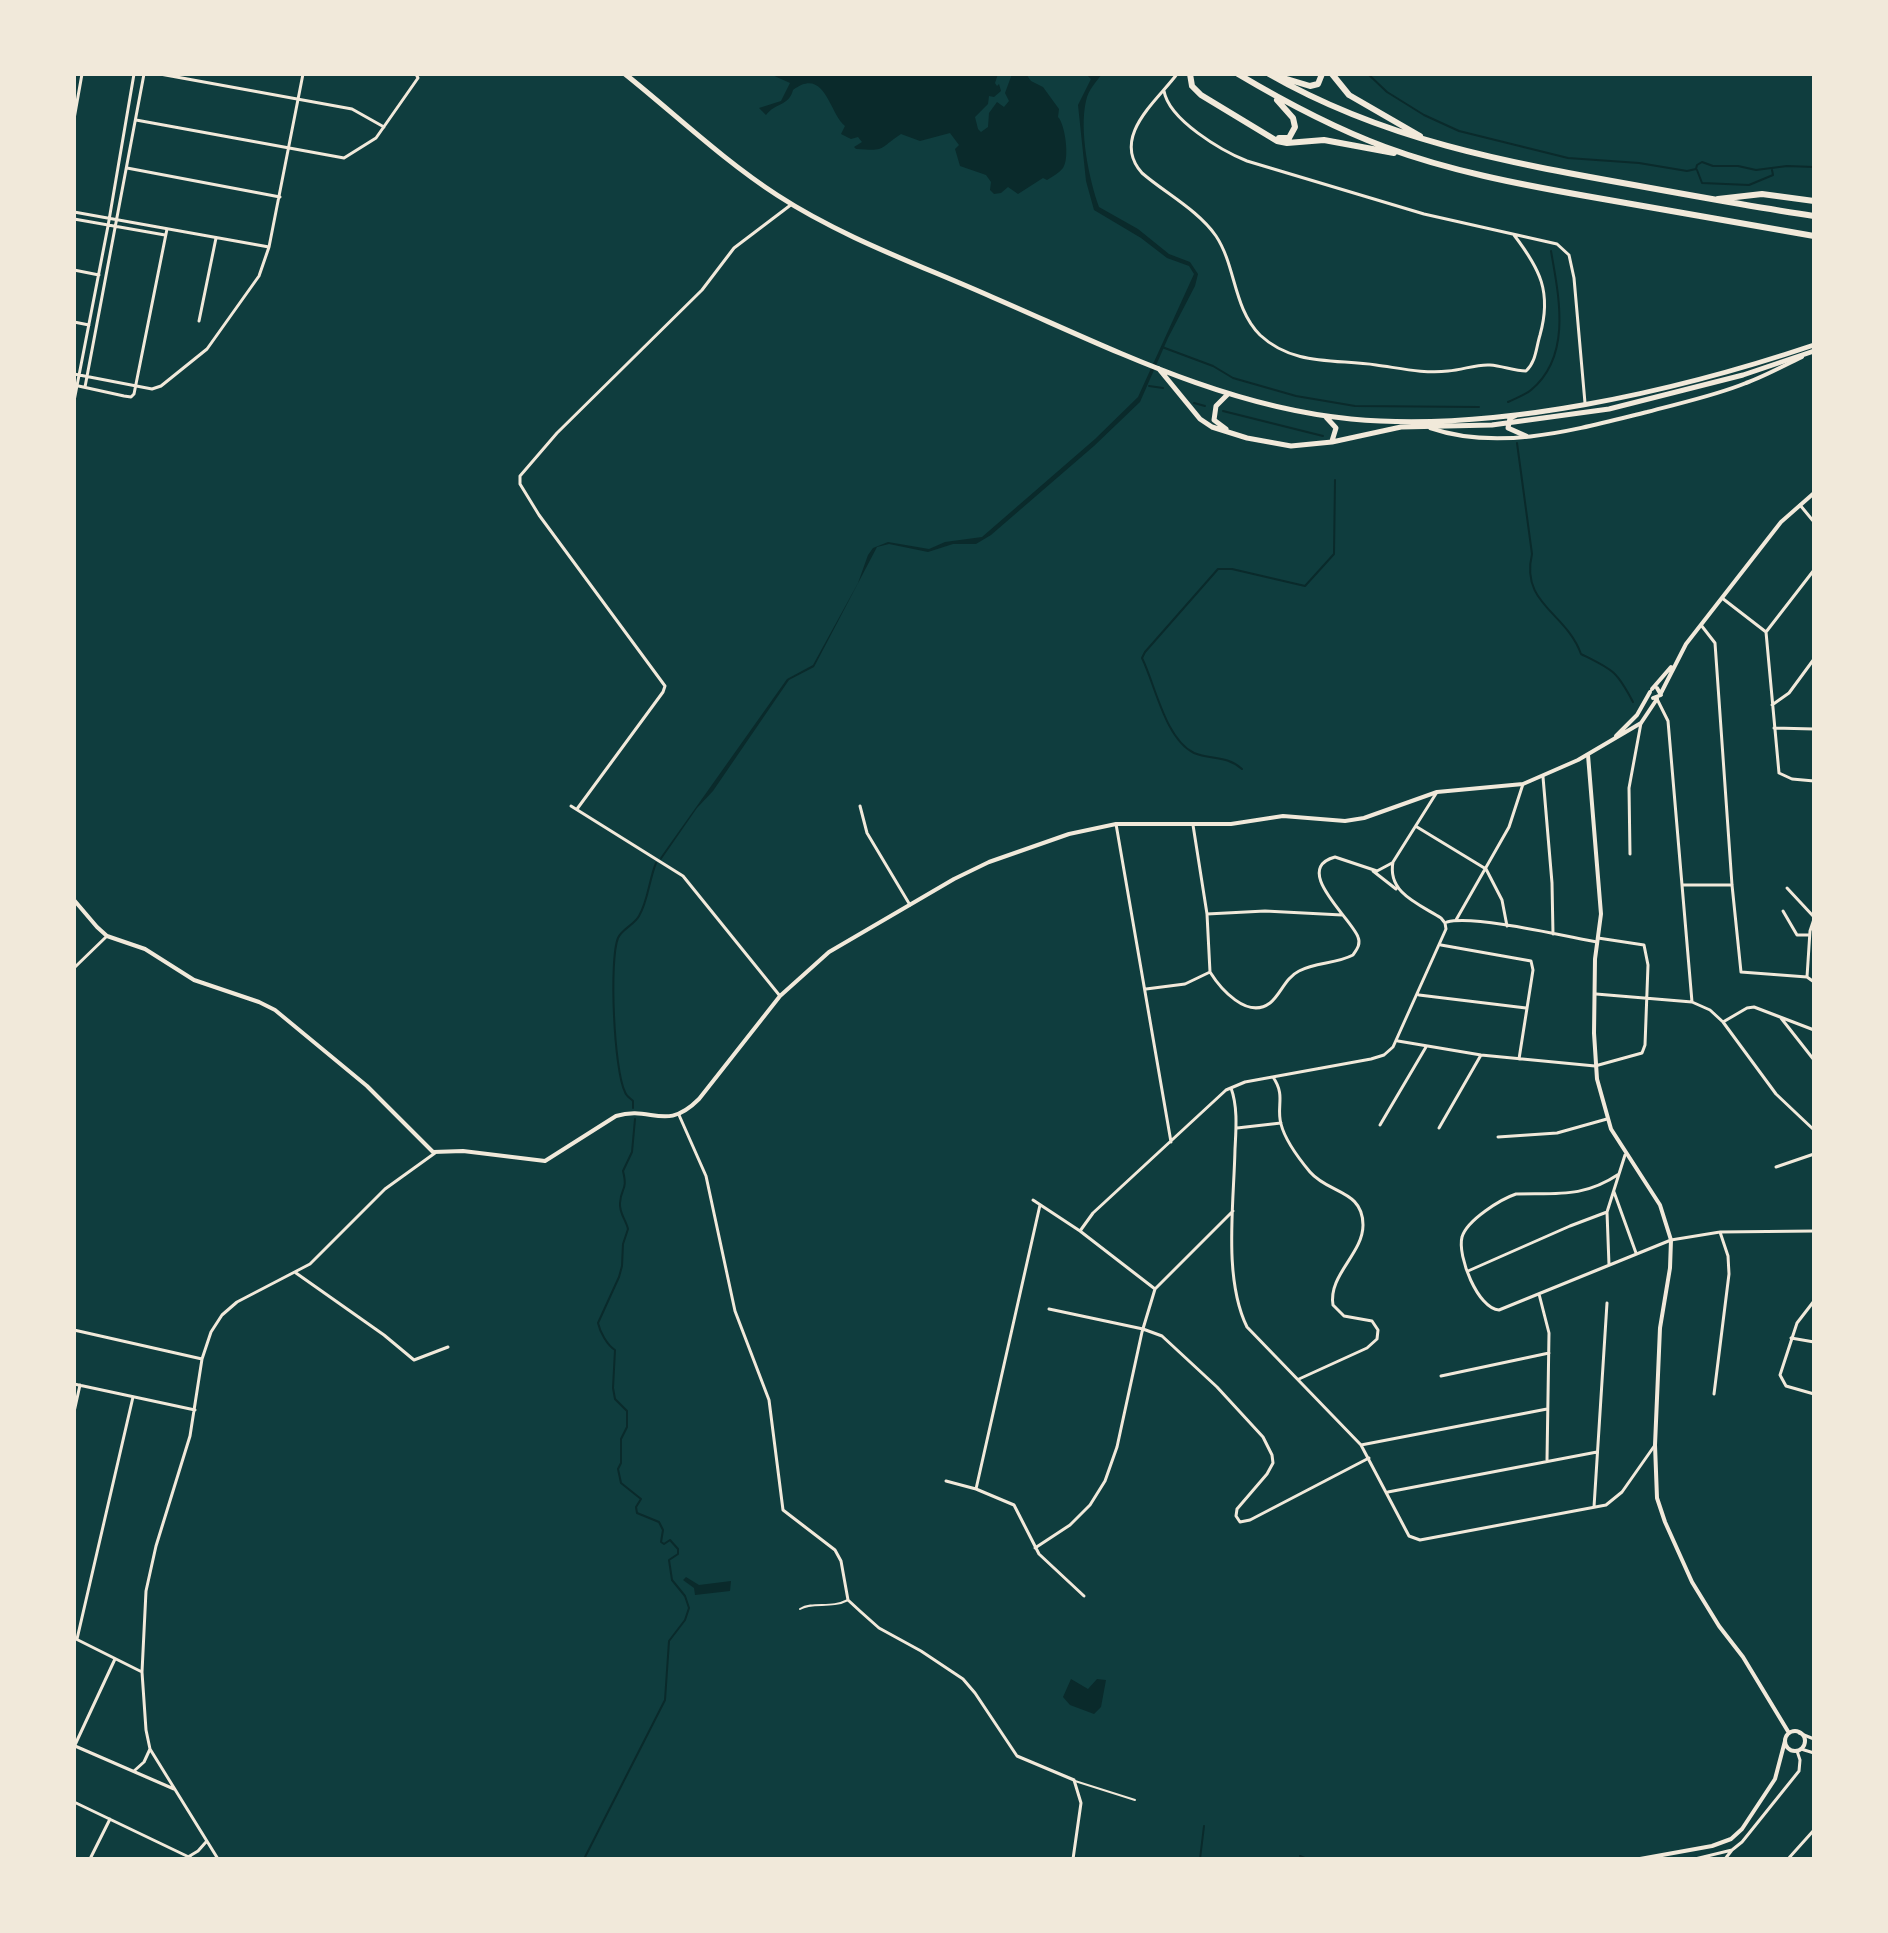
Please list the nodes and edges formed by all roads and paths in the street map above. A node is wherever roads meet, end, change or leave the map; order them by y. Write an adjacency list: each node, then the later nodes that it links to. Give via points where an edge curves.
1 (82, 74): 17 (street)
2 (134, 74): 32 (street)
3 (144, 74): 18 (street)
4 (160, 74): 16 (street)
5 (303, 74): 16 (street)
6 (416, 74): 19 (street)
7 (625, 74): 28 (highway)
8 (1177, 74): 14 (street)
9 (1190, 74): 20 (highway, via 1201,95)
10 (1238, 74): 15 (highway)
11 (1269, 74): 12 (highway, via 1310,86 1318,84); 21 (highway, via 1349,114)
12 (1322, 74)
13 (1332, 74): 21 (highway, via 1349,95)
14 (1164, 91): 38 (street, via 1168,105 1185,121 1247,161); 38 (street, via 1133,132 1136,166 1215,235 1235,290 1260,334 1300,357 1442,372 1489,365 1526,371 1544,324 1544,292 1536,268)
15 (1272, 94): 20 (highway, via 1295,127 1289,138); 23 (highway)
16 (299, 101): 19 (street, via 352,109); 22 (street)
17 (74, 119)
18 (136, 120): 22 (street); 24 (street)
19 (384, 127): 22 (street, via 343,159)
20 (1269, 135): 23 (highway, via 1287,143 1324,140)
21 (1426, 141): 26 (highway, via 1519,165)
22 (289, 150): 25 (street)
23 (1408, 155): 39 (highway, via 1524,186)
24 (127, 168): 25 (street); 33 (street)
25 (280, 197): 41 (street)
26 (1712, 200): 27 (highway, via 1762,194); 30 (highway)
27 (1814, 201)
28 (792, 204): 49 (highway, via 845,233); 89 (street, via 740,242 702,290 520,476 539,515 665,686)
29 (74, 212): 32 (street)
30 (1814, 216)
31 (74, 219): 34 (street)
32 (109, 219): 33 (street); 34 (street)
33 (117, 219): 35 (street); 36 (street)
34 (108, 226): 35 (street); 43 (street)
35 (116, 227): 37 (street); 51 (street)
36 (167, 229): 37 (street); 40 (street)
37 (166, 235): 54 (street)
38 (1514, 235): 57 (street, via 1557,244 1569,255)
39 (1814, 236)
40 (216, 238): 41 (street); 44 (street)
41 (269, 247): 54 (street, via 259,276 199,358 161,386)
42 (74, 270): 43 (street)
43 (99, 275): 46 (street)
44 (199, 321)
45 (74, 322): 46 (street)
46 (89, 325): 50 (street)
47 (1814, 345): 57 (highway, via 1742,369)
48 (1814, 352): 60 (highway, via 1635,403); 63 (main road, via 1703,398)
49 (1158, 368): 55 (highway); 62 (highway, via 1200,419)
50 (77, 375): 51 (street); 52 (street)
51 (87, 376): 53 (street); 54 (street)
52 (76, 385): 53 (street); 56 (street)
53 (85, 387): 54 (street, via 130,397)
54 (136, 387)
55 (1228, 394): 59 (highway); 62 (highway, via 1219,401 1214,420)
56 (74, 401)
57 (1585, 403): 58 (highway)
58 (1521, 413): 59 (highway, via 1419,421); 60 (highway)
59 (1325, 416): 64 (highway, via 1336,428)
60 (1508, 423): 61 (highway); 63 (highway, via 1510,431)
61 (1430, 428): 63 (main road, via 1485,437); 64 (highway, via 1401,427)
62 (1231, 433): 64 (highway, via 1291,446)
63 (1526, 436)
64 (1332, 442)
65 (1814, 493): 66 (main road)
66 (1800, 505): 67 (street); 69 (main road)
67 (1814, 522)
68 (1814, 570): 71 (street)
69 (1722, 598): 70 (main road); 71 (street)
70 (1701, 625): 73 (main road); 98 (street, via 1715,643)
71 (1766, 632): 77 (street)
72 (1814, 659): 77 (street, via 1789,693)
73 (1673, 666): 74 (main road); 75 (main road)
74 (1651, 690): 75 (main road); 76 (main road); 81 (main road, via 1633,720)
75 (1661, 693): 76 (main road)
76 (1657, 699): 78 (main road); 97 (street, via 1668,721)
77 (1772, 705): 79 (street)
78 (1641, 723): 81 (main road); 93 (street, via 1629,788)
79 (1774, 728): 80 (street); 84 (street, via 1777,770)
80 (1814, 729)
81 (1608, 743): 82 (main road)
82 (1588, 755): 83 (main road); 113 (main road, via 1601,907)
83 (1543, 777): 85 (main road); 110 (street)
84 (1814, 781)
85 (1523, 784): 86 (main road); 95 (street, via 1509,827)
86 (1437, 792): 91 (main road, via 1355,819 1283,816); 92 (street)
87 (571, 806): 89 (street)
88 (860, 806): 102 (street, via 867,833)
89 (577, 809): 122 (street, via 683,876)
90 (1116, 824): 91 (main road); 102 (main road, via 989,862); 119 (street)
91 (1193, 825): 104 (street)
92 (1417, 827): 94 (street); 95 (street)
93 (1630, 854)
94 (1393, 862): 96 (street, via 1382,871); 100 (street, via 1392,877)
95 (1486, 869): 107 (street); 109 (street, via 1502,900)
96 (1371, 870): 100 (street); 105 (street, via 1339,858 1323,865 1321,883)
97 (1682, 885): 98 (street); 124 (street)
98 (1732, 885): 117 (street, via 1743,973)
99 (1787, 888): 106 (street)
100 (1399, 891): 108 (street)
101 (74, 900): 112 (main road)
102 (910, 905): 122 (main road, via 842,943)
103 (1783, 911): 111 (street, via 1797,935)
104 (1207, 914): 105 (street); 116 (street)
105 (1342, 915): 116 (street, via 1358,937 1357,950 1345,959 1297,972 1269,1004 1238,1002)
106 (1814, 918): 111 (street)
107 (1456, 920): 108 (street); 109 (street)
108 (1445, 923): 114 (street)
109 (1507, 926): 110 (street)
110 (1553, 934): 113 (street)
111 (1810, 935): 117 (street)
112 (107, 936): 115 (street); 146 (main road, via 145,949 189,978 275,1010 367,1086)
113 (1597, 940): 120 (main road); 123 (street, via 1644,945)
114 (1440, 945): 121 (street); 125 (street, via 1531,961)
115 (74, 968)
116 (1210, 972): 119 (street, via 1185,984)
117 (1807, 977): 118 (street)
118 (1814, 982)
119 (1146, 989): 145 (street)
120 (1595, 994): 123 (street); 134 (main road)
121 (1417, 995): 125 (street); 129 (street)
122 (780, 996): 137 (main road, via 699,1099)
123 (1645, 998): 124 (street); 134 (street, via 1643,1052)
124 (1692, 1002): 127 (street)
125 (1526, 1008): 132 (street)
126 (1781, 1018): 127 (street, via 1751,1007); 128 (street); 133 (street)
127 (1723, 1022): 143 (street, via 1776,1094)
128 (1814, 1030)
129 (1398, 1041): 130 (street); 135 (street, via 1380,1056)
130 (1426, 1047): 131 (street); 140 (street)
131 (1481, 1055): 132 (street); 142 (street)
132 (1519, 1059): 134 (street)
133 (1814, 1060)
134 (1595, 1066): 138 (main road)
135 (1273, 1077): 136 (street); 139 (street, via 1281,1091)
136 (1231, 1088): 141 (street); 145 (street)
137 (679, 1115): 146 (main road, via 616,1116 545,1161 463,1151); 197 (street, via 706,1176 735,1311 769,1400 783,1510 835,1550)
138 (1607, 1119): 144 (street, via 1557,1133); 148 (main road)
139 (1281, 1123): 141 (street); 177 (street, via 1313,1175 1360,1206 1363,1231 1332,1300 1344,1316 1368,1320 1378,1330 1367,1348)
140 (1380, 1125)
141 (1236, 1128): 154 (street)
142 (1439, 1128)
143 (1814, 1130)
144 (1498, 1137)
145 (1171, 1142): 156 (street)
146 (435, 1153): 163 (street, via 385,1189)
147 (1814, 1154): 149 (street)
148 (1625, 1155): 150 (street); 159 (main road, via 1660,1205)
149 (1776, 1167)
150 (1619, 1174): 151 (street); 162 (street, via 1596,1188 1508,1197 1490,1208 1462,1236)
151 (1614, 1192): 155 (street); 160 (street)
152 (1033, 1200): 153 (street)
153 (1040, 1205): 156 (street); 192 (street)
154 (1233, 1211): 164 (street); 177 (street, via 1233,1264 1242,1315 1247,1327)
155 (1607, 1212): 161 (street); 162 (street)
156 (1080, 1231): 164 (street)
157 (1814, 1231): 158 (street)
158 (1720, 1232): 159 (street); 180 (street, via 1729,1274)
159 (1671, 1240): 160 (street); 187 (main road, via 1660,1328)
160 (1636, 1253): 161 (street)
161 (1609, 1265): 165 (street)
162 (1468, 1271): 165 (street, via 1490,1309)
163 (296, 1273): 173 (street, via 414,1360); 175 (street, via 228,1308 211,1332)
164 (1155, 1289): 169 (street)
165 (1539, 1294): 174 (street)
166 (1814, 1301): 171 (street)
167 (1607, 1303): 188 (street)
168 (1049, 1309): 169 (street)
169 (1143, 1329): 189 (street, via 1162,1336 1217,1387 1270,1449 1271,1469 1237,1509 1240,1522); 195 (street, via 1105,1481 1081,1514)
170 (74, 1330): 175 (street)
171 (1791, 1338): 172 (street); 181 (street, via 1781,1381)
172 (1814, 1342)
173 (448, 1347)
174 (1549, 1353): 176 (street); 183 (street)
175 (202, 1359): 184 (street)
176 (1441, 1376)
177 (1298, 1379): 186 (street)
178 (74, 1384): 179 (street)
179 (80, 1385): 182 (street); 185 (street)
180 (1714, 1394)
181 (1814, 1394)
182 (133, 1397): 184 (street); 199 (street)
183 (1547, 1409): 186 (street); 190 (street)
184 (195, 1410): 201 (street, via 146,1591)
185 (74, 1412)
186 (1361, 1445): 189 (street)
187 (1655, 1445): 194 (street, via 1617,1498); 202 (main road, via 1657,1498 1679,1555)
188 (1597, 1452): 190 (street); 194 (street)
189 (1369, 1458): 193 (street)
190 (1547, 1460): 193 (street)
191 (946, 1481): 192 (street)
192 (976, 1489): 195 (street, via 1014,1505)
193 (1388, 1492): 194 (street, via 1406,1533 1423,1539)
194 (1594, 1507)
195 (1035, 1548): 196 (street)
196 (1084, 1596)
197 (848, 1600): 198 (lane); 211 (street, via 879,1628 963,1679 1017,1756)
198 (800, 1609)
199 (75, 1638): 200 (street)
200 (115, 1659): 201 (street); 206 (street)
201 (142, 1672): 207 (street)
202 (1789, 1733): 203 (main road); 205 (main road)
203 (1799, 1733): 204 (street); 208 (main road, via 1804,1739)
204 (1814, 1739)
205 (1785, 1741): 208 (main road, via 1789,1750); 223 (main road, via 1775,1779 1731,1839)
206 (74, 1746): 210 (street)
207 (150, 1749): 210 (street, via 141,1767); 212 (street)
208 (1799, 1750): 209 (street); 218 (street, via 1799,1771)
209 (1814, 1753)
210 (132, 1772): 212 (street)
211 (1074, 1780): 213 (lane); 222 (street, via 1081,1803)
212 (174, 1789): 217 (street)
213 (1135, 1800)
214 (74, 1802): 215 (street)
215 (110, 1819): 219 (street); 220 (street)
216 (1814, 1830): 226 (street)
217 (206, 1842): 219 (street); 221 (street)
218 (1732, 1850): 224 (street); 225 (street)
219 (191, 1858)
220 (90, 1859)
221 (218, 1859)
222 (1073, 1859)
223 (1640, 1859)
224 (1695, 1859)
225 (1725, 1859)
226 (1788, 1859)

